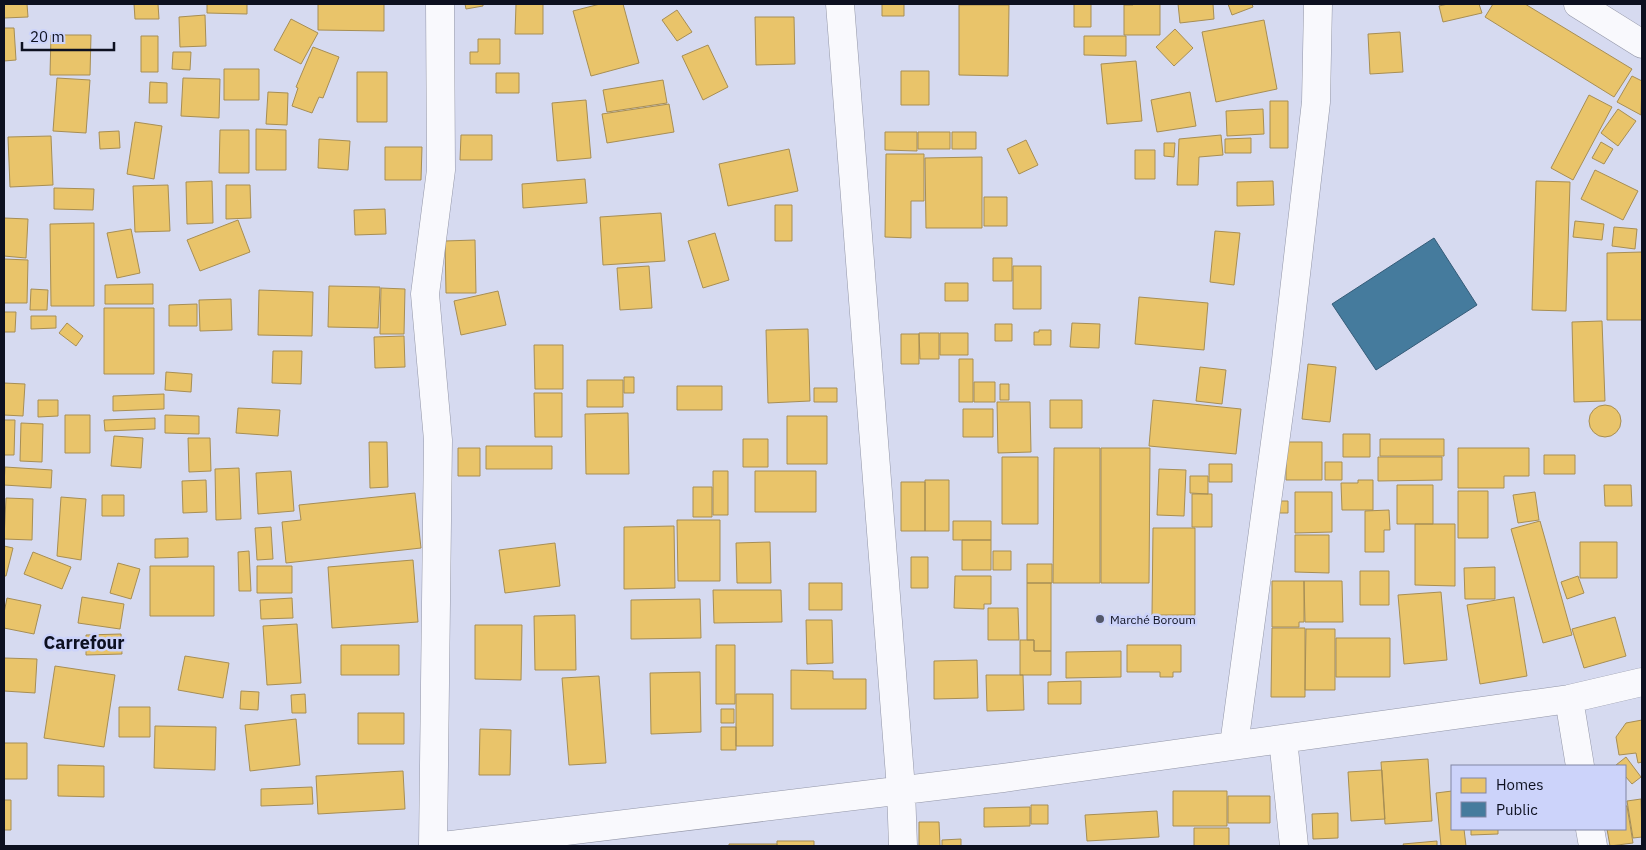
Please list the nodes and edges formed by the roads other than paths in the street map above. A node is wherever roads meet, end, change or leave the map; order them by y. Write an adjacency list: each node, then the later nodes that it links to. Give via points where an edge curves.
1 (440, 4): 13 (street, via 441,170 425,294 438,440)
2 (840, 4): 11 (street)
3 (1318, 4): 9 (street, via 1316,102 1286,369)
4 (1578, 4): 5 (street)
5 (1642, 44)
6 (1642, 682): 7 (street)
7 (1569, 699): 8 (street); 10 (street)
8 (1283, 739): 9 (street); 16 (street)
9 (1234, 744): 11 (street, via 1003,778)
10 (1580, 765)
11 (901, 789): 14 (street); 15 (street)
12 (1590, 830): 17 (street)
13 (433, 846)
14 (443, 846)
15 (903, 846)
16 (1294, 846)
17 (1593, 846)

